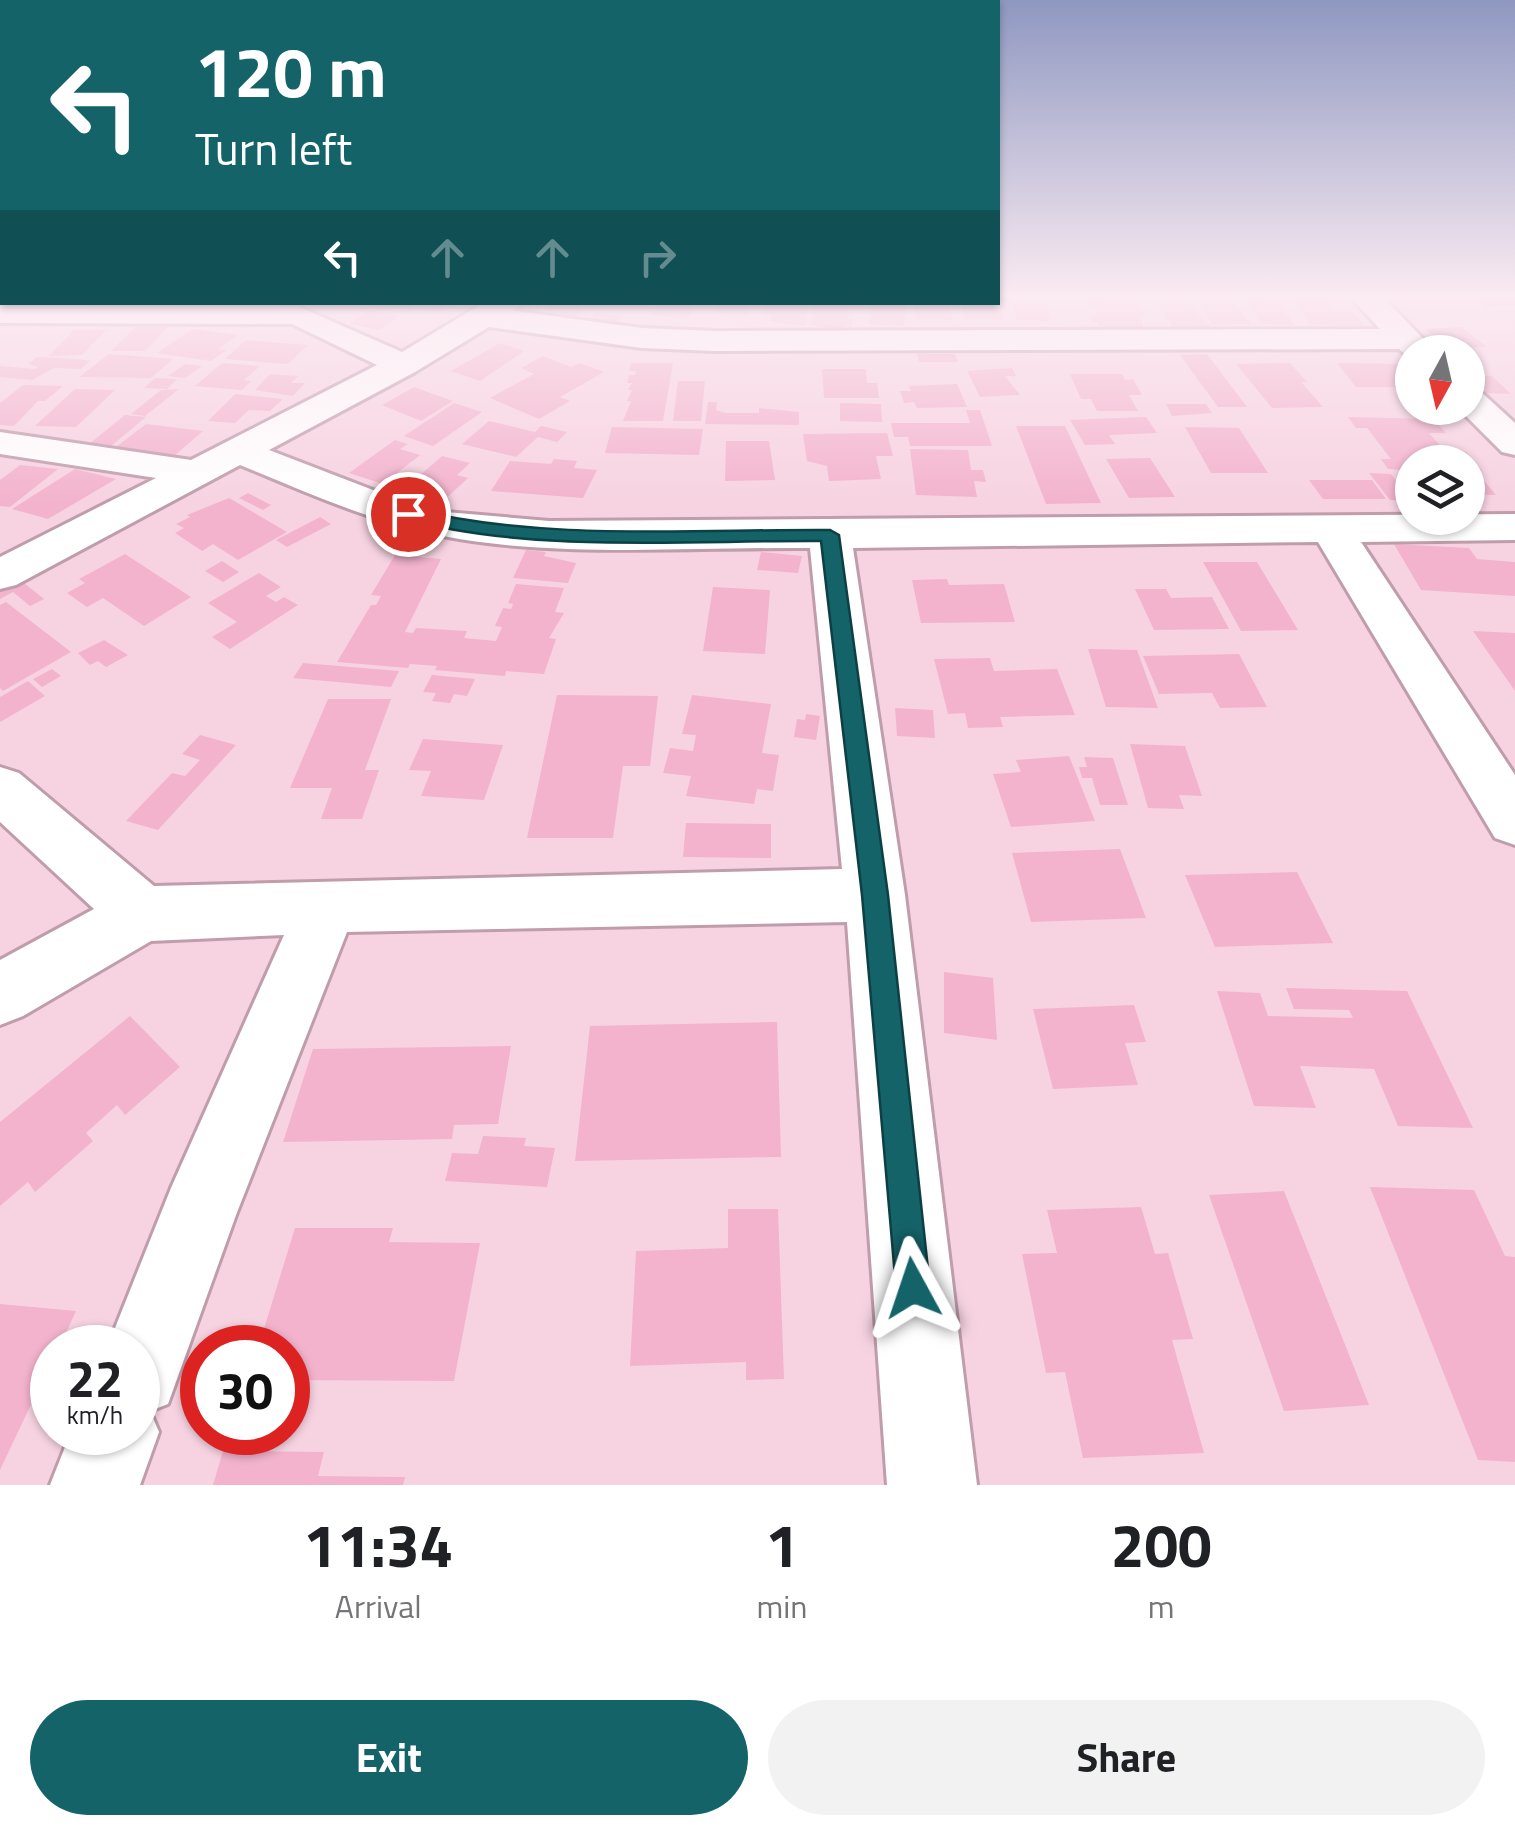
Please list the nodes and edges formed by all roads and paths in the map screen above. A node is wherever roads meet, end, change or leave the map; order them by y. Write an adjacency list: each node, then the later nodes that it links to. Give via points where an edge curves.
1 (400, 363): 3 (street)
2 (406, 363): 3 (street)
3 (403, 365): 7 (street)
4 (1485, 415): 6 (street)
5 (0, 443): 8 (street)
6 (1515, 444)
7 (240, 452): 8 (street); 11 (street, via 372,504 445,524 548,534)
8 (194, 472): 12 (street)
9 (1515, 528): 10 (street)
10 (1332, 530): 11 (street); 14 (street)
11 (830, 535): 15 (street)
12 (0, 575)
13 (0, 789): 17 (street)
14 (1515, 822)
15 (875, 895): 16 (street); 22 (street)
16 (327, 906): 17 (street); 19 (street)
17 (142, 914): 18 (street)
18 (0, 994)
19 (157, 1325)
20 (106, 1455): 21 (street)
21 (95, 1485)
22 (932, 1485)

